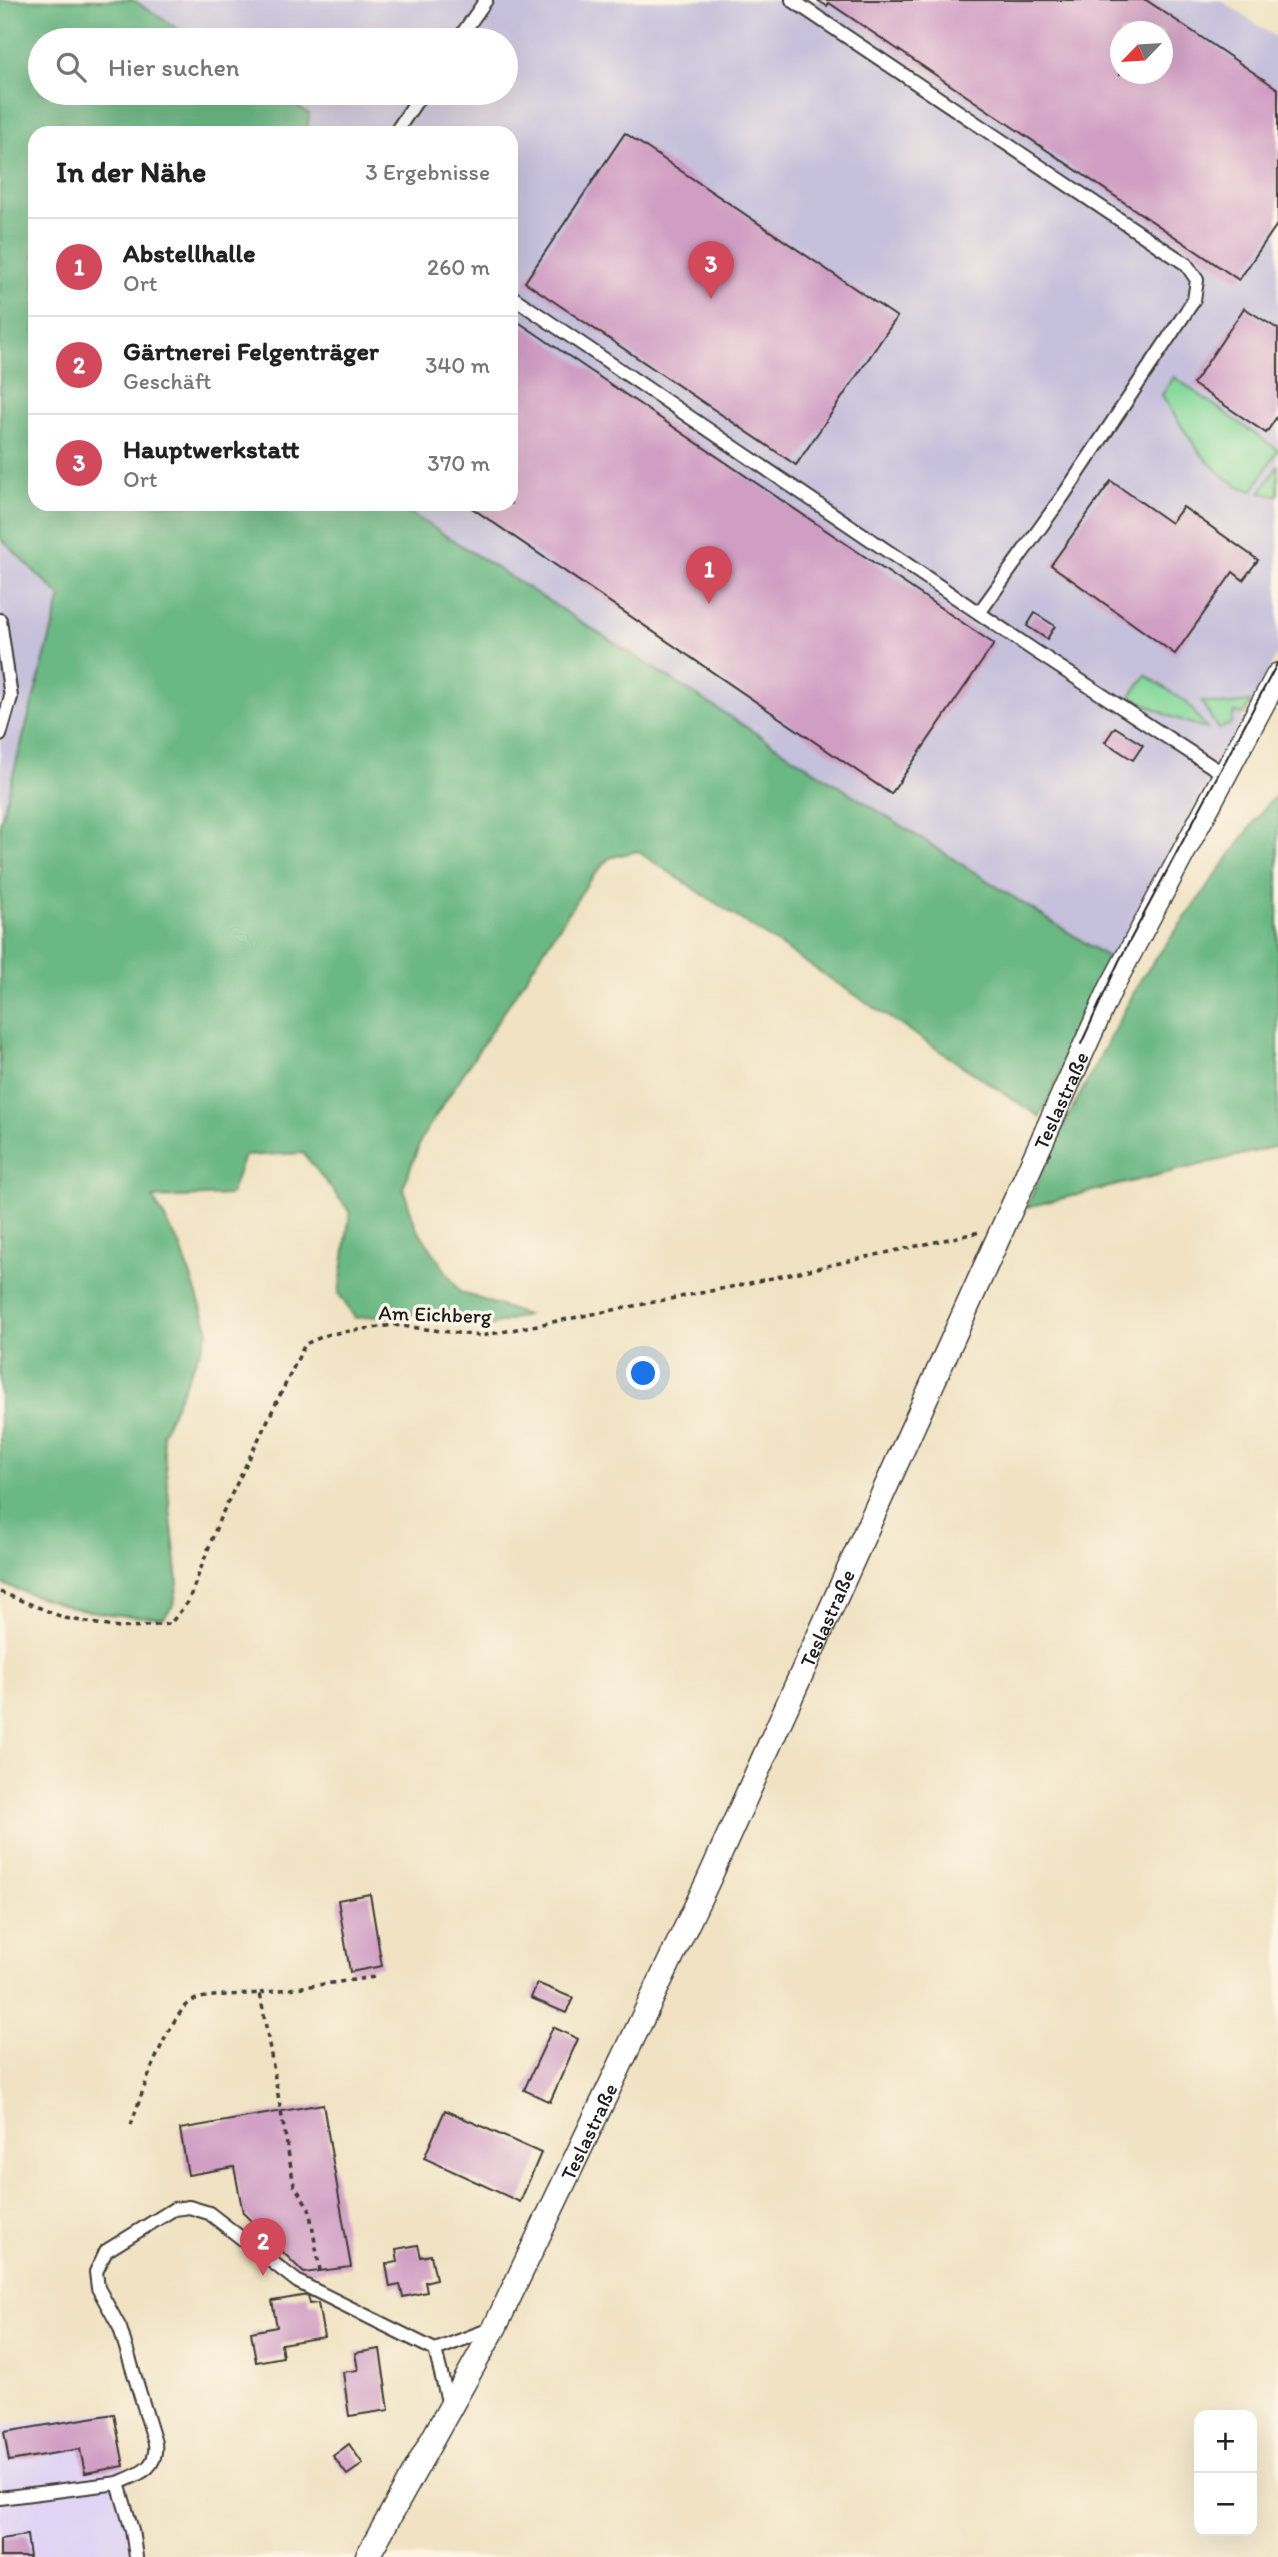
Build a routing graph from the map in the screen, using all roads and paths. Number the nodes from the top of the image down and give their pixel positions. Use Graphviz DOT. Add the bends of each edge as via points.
graph roads {
  1 [pos="485,0"];
  2 [pos="792,0"];
  3 [pos="466,28"];
  4 [pos="414,105"];
  5 [pos="400,126"];
  6 [pos="518,301"];
  7 [pos="979,613"];
  8 [pos="0,621"];
  9 [pos="1278,675"];
  10 [pos="0,735"];
  11 [pos="1225,775"];
  12 [pos="1002,1228"];
  13 [pos="0,1592"];
  14 [pos="375,1977"];
  15 [pos="260,1993"];
  16 [pos="131,2125"];
  17 [pos="325,2295"];
  18 [pos="495,2327"];
  19 [pos="435,2350"];
  20 [pos="450,2411"];
  21 [pos="118,2483"];
  22 [pos="0,2498"];
  23 [pos="135,2557"];
  24 [pos="368,2557"];
  1 -- 3 [label="lane"];
  2 -- 7 [label="lane" via="1186,264 1197,280 1194,300"];
  4 -- 5 [label="lane"];
  6 -- 7 [label="lane"];
  7 -- 11 [label="lane"];
  8 -- 10 [label="lane" via="10,697"];
  9 -- 11 [label="street, Teslastraße"];
  11 -- 12 [label="street, Teslastraße" via="1111,988"];
  12 -- 13 [label="path, Am Eichberg" via="481,1336 394,1325 329,1334 305,1344 220,1518 188,1602 170,1625 119,1628 65,1618"];
  12 -- 18 [label="street, Teslastraße" via="708,1881"];
  14 -- 15 [label="path"];
  15 -- 16 [label="path" via="194,2001 176,2020 156,2058"];
  15 -- 17 [label="path" via="294,2185 309,2208"];
  17 -- 19 [label="lane"];
  17 -- 21 [label="lane" via="299,2282 209,2213 189,2207 174,2209 106,2251 96,2272 98,2288 120,2328 157,2457 152,2466"];
  18 -- 19 [label="lane"];
  18 -- 20 [label="street, Teslastraße"];
  19 -- 20 [label="lane"];
  20 -- 24 [label="street, Teslastraße"];
  21 -- 22 [label="lane"];
  21 -- 23 [label="lane"];
}
